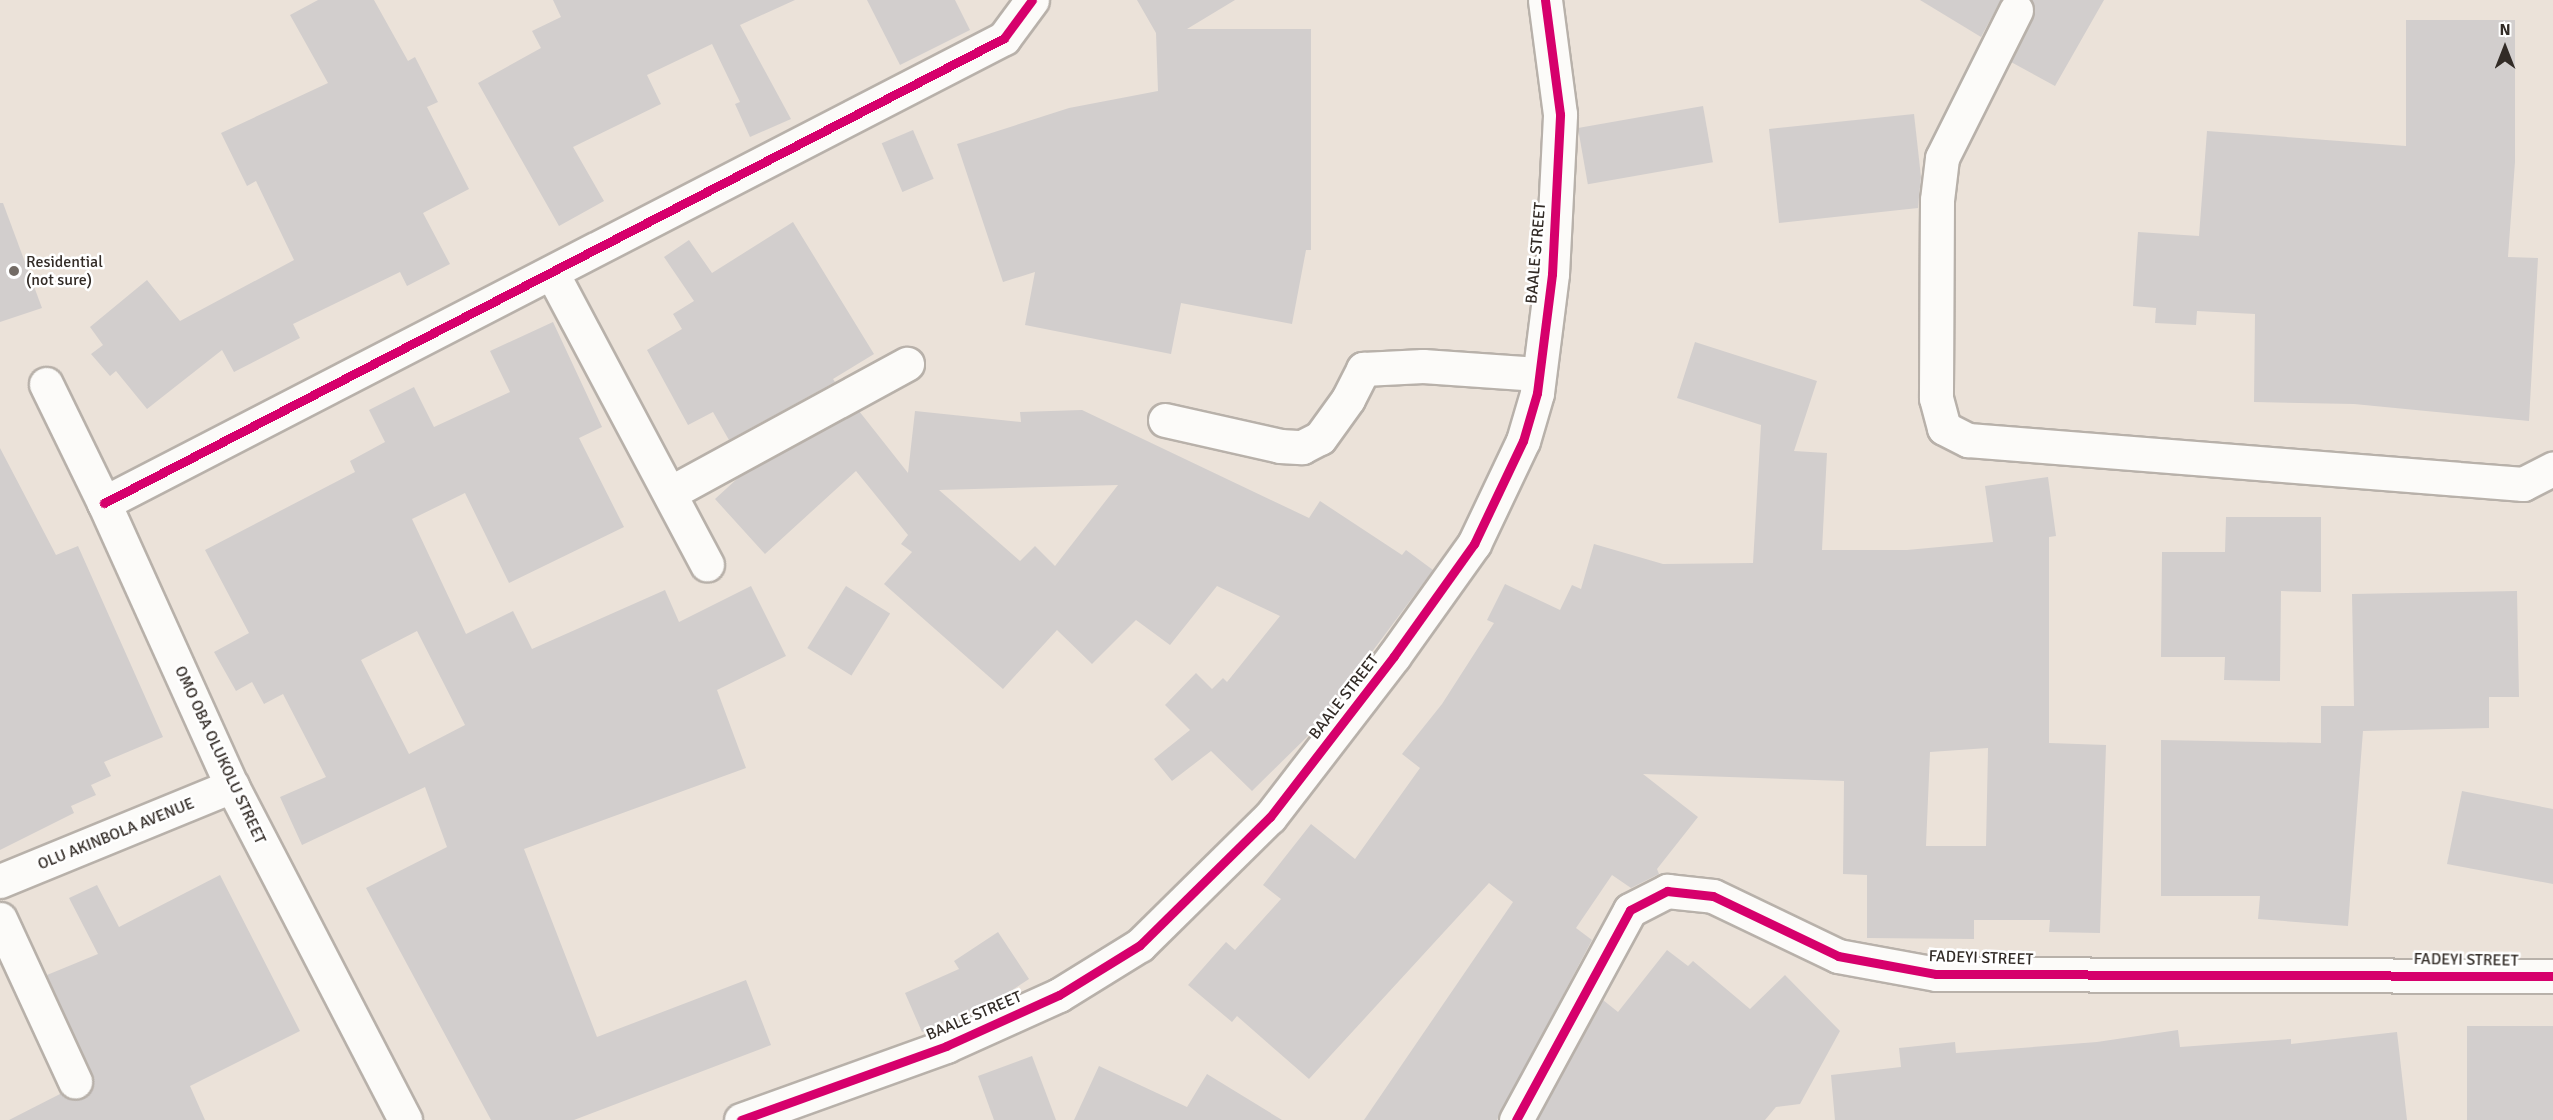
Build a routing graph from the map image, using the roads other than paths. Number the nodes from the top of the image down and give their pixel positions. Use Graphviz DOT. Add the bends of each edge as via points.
graph roads {
  1 [pos="1032,0"];
  2 [pos="1545,0"];
  3 [pos="2016,10"];
  4 [pos="552,273"];
  5 [pos="906,364"];
  6 [pos="1538,374"];
  7 [pos="45,384"];
  8 [pos="1165,420"];
  9 [pos="2553,469"];
  10 [pos="670,493"];
  11 [pos="104,503"];
  12 [pos="707,564"];
  13 [pos="232,786"];
  14 [pos="0,881"];
  15 [pos="0,919"];
  16 [pos="2553,976"];
  17 [pos="75,1081"];
  18 [pos="778,1113"];
  19 [pos="405,1120"];
  20 [pos="741,1120"];
  21 [pos="1515,1120"];
  1 -- 4 [label="street" via="1004,38"];
  2 -- 6 [label="street, BAALE STREET" via="1560,114 1552,274"];
  3 -- 9 [label="street" via="1942,158 1937,200 1936,398 1944,428 1968,440 2523,484"];
  4 -- 10 [label="street"];
  4 -- 11 [label="street"];
  5 -- 10 [label="street"];
  6 -- 8 [label="street" via="1423,366 1363,369 1348,399 1320,438 1302,447 1280,446"];
  6 -- 18 [label="street, BAALE STREET" via="1523,441 1474,543 1394,656 1270,817 1140,945 1049,1000"];
  7 -- 11 [label="street, OMO OBA OLUKOLU STREET"];
  10 -- 12 [label="street"];
  11 -- 13 [label="street, OMO OBA OLUKOLU STREET"];
  13 -- 14 [label="street, OLU AKINBOLA AVENUE"];
  13 -- 19 [label="street, OMO OBA OLUKOLU STREET"];
  15 -- 17 [label="street"];
  16 -- 21 [label="street, FADEYI STREET" via="1936,974 1838,956 1713,896 1667,891 1630,910"];
  18 -- 20 [label="street, BAALE STREET"];
}
